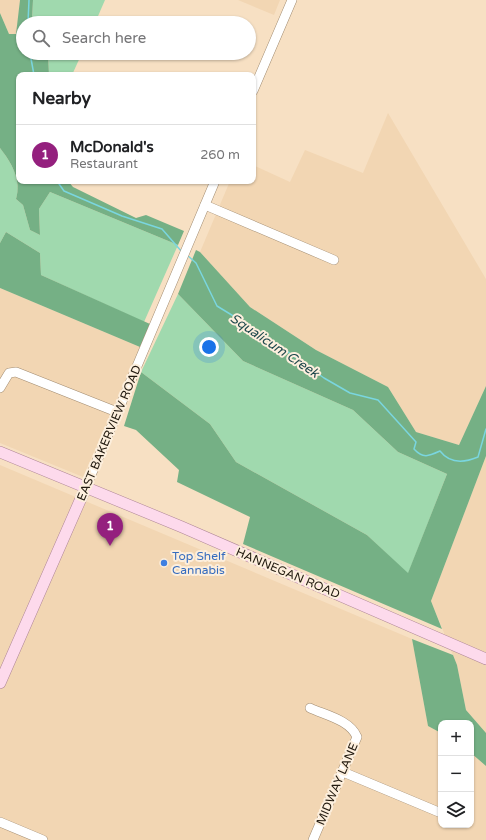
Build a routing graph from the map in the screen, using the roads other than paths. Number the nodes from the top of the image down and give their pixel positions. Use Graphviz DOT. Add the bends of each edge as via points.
graph roads {
  1 [pos="292,0"];
  2 [pos="256,84"];
  3 [pos="214,184"];
  4 [pos="205,205"];
  5 [pos="334,260"];
  6 [pos="0,388"];
  7 [pos="117,412"];
  8 [pos="0,452"];
  9 [pos="86,487"];
  10 [pos="486,658"];
  11 [pos="1,678"];
  12 [pos="310,708"];
  13 [pos="343,772"];
  14 [pos="438,811"];
  15 [pos="0,822"];
  16 [pos="43,840"];
  17 [pos="313,840"];
  1 -- 2 [label="street"];
  3 -- 4 [label="street, EAST BAKERVIEW ROAD"];
  4 -- 5 [label="street"];
  4 -- 7 [label="street, EAST BAKERVIEW ROAD"];
  6 -- 7 [label="street" via="8,373 16,372"];
  7 -- 9 [label="street, EAST BAKERVIEW ROAD"];
  8 -- 9 [label="main road, HANNEGAN ROAD"];
  9 -- 10 [label="main road, HANNEGAN ROAD"];
  9 -- 11 [label="main road, EAST BAKERVIEW ROAD"];
  12 -- 13 [label="street, MIDWAY LANE" via="347,724 354,730 357,737"];
  13 -- 14 [label="street"];
  13 -- 17 [label="street, MIDWAY LANE"];
  15 -- 16 [label="street"];
}
